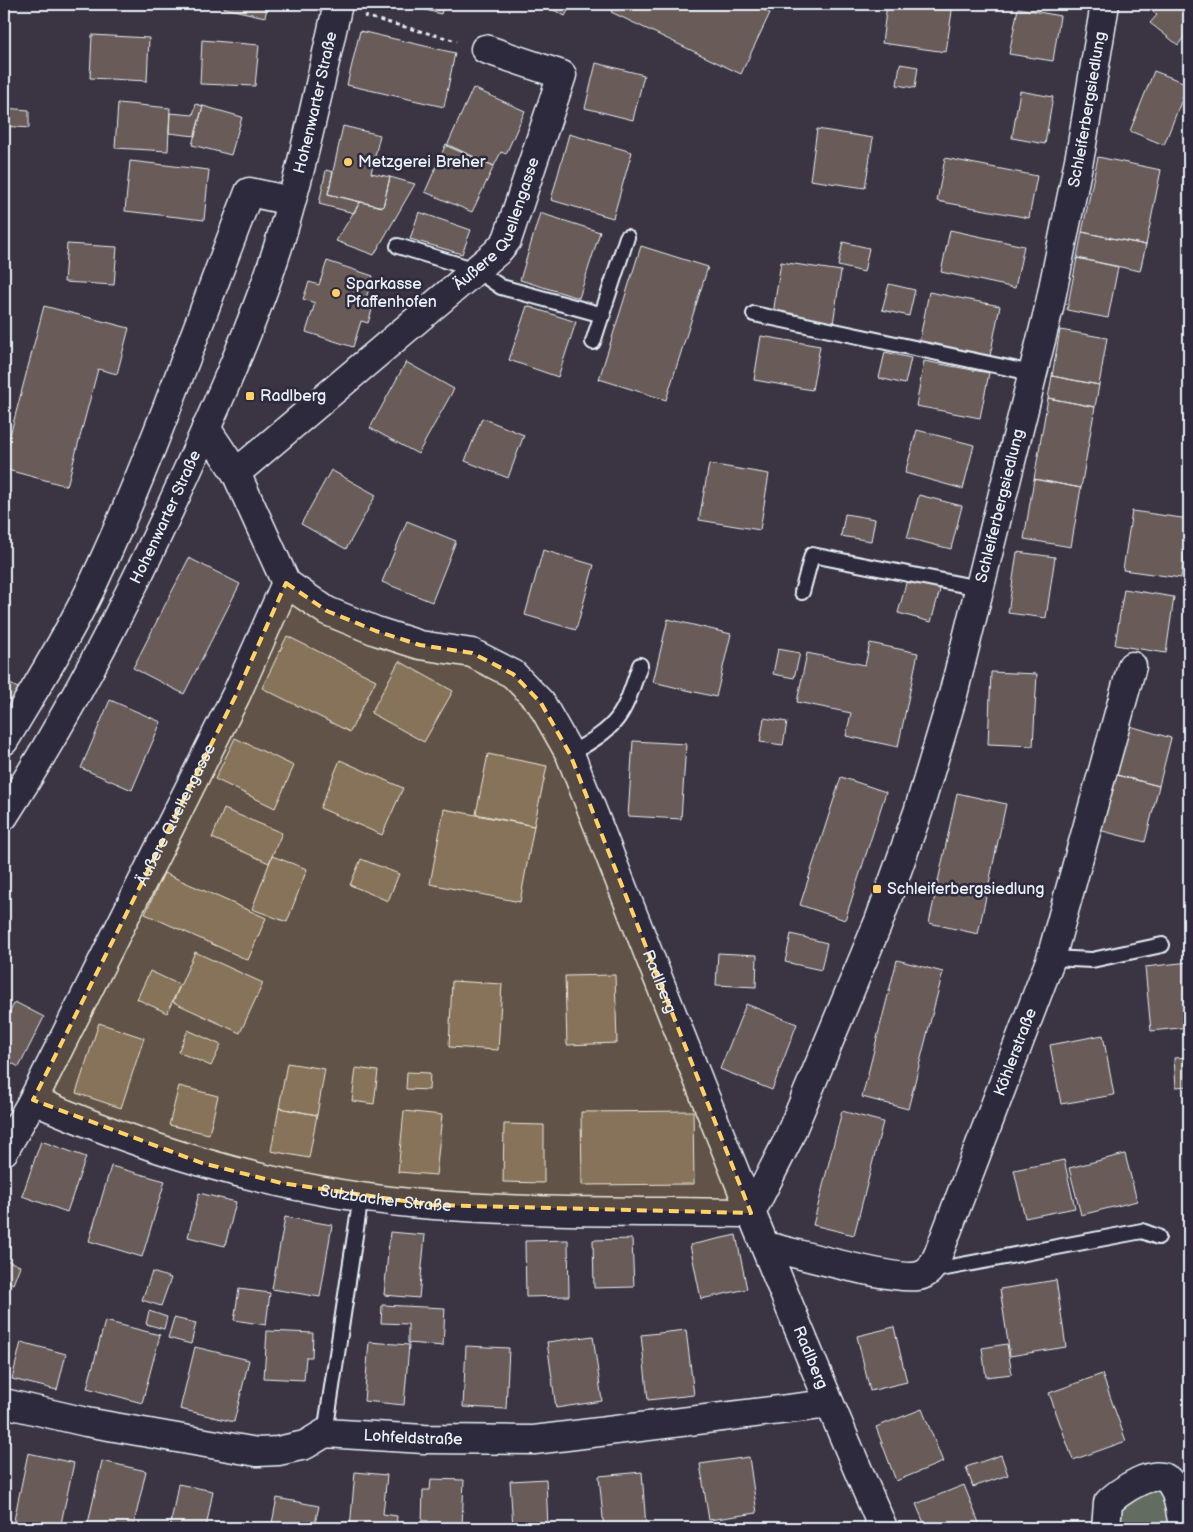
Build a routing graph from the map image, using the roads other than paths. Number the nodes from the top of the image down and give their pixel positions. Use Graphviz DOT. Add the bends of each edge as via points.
graph roads {
  1 [pos="1105,4"];
  2 [pos="338,6"];
  3 [pos="485,49"];
  4 [pos="291,201"];
  5 [pos="627,237"];
  6 [pos="398,246"];
  7 [pos="476,270"];
  8 [pos="754,314"];
  9 [pos="602,316"];
  10 [pos="593,342"];
  11 [pos="1032,373"];
  12 [pos="206,428"];
  13 [pos="236,473"];
  14 [pos="286,583"];
  15 [pos="979,588"];
  16 [pos="802,592"];
  17 [pos="640,665"];
  18 [pos="1132,666"];
  19 [pos="4,741"];
  20 [pos="570,754"];
  21 [pos="4,816"];
  22 [pos="1162,945"];
  23 [pos="1051,958"];
  24 [pos="33,1100"];
  25 [pos="4,1151"];
  26 [pos="361,1196"];
  27 [pos="751,1213"];
  28 [pos="1158,1237"];
  29 [pos="765,1246"];
  30 [pos="929,1272"];
  31 [pos="4,1403"];
  32 [pos="829,1404"];
  33 [pos="325,1433"];
  34 [pos="883,1528"];
  35 [pos="1106,1528"];
  36 [pos="1183,1528"];
  1 -- 11 [label="street, Schleiferbergsiedlung" via="1081,150 1049,308"];
  2 -- 4 [label="street, Hohenwarter Straße"];
  3 -- 7 [label="street, Äußere Quellengasse" via="562,75 507,240"];
  4 -- 12 [label="street, Hohenwarter Straße" via="264,290"];
  4 -- 19 [label="street" via="249,192 136,486 95,578 66,636"];
  5 -- 9 [label="lane"];
  6 -- 7 [label="lane"];
  7 -- 9 [label="lane" via="501,286"];
  7 -- 13 [label="street, Äußere Quellengasse"];
  8 -- 11 [label="lane"];
  9 -- 10 [label="lane"];
  11 -- 15 [label="street, Schleiferbergsiedlung"];
  12 -- 13 [label="street"];
  12 -- 21 [label="street, Hohenwarter Straße" via="162,527 114,622 64,716"];
  13 -- 14 [label="street"];
  14 -- 20 [label="street, Radlberg" via="327,611 376,632 420,645 472,653 513,674 541,703"];
  14 -- 24 [label="street, Äußere Quellengasse" via="236,695"];
  15 -- 16 [label="lane" via="812,555"];
  15 -- 27 [label="street, Schleiferbergsiedlung" via="948,713 918,812 879,921 787,1142"];
  17 -- 20 [label="lane" via="627,704 617,721 606,732"];
  18 -- 23 [label="street, Köhlerstraße"];
  20 -- 27 [label="street, Radlberg"];
  22 -- 23 [label="lane" via="1092,960"];
  23 -- 30 [label="street, Köhlerstraße"];
  24 -- 25 [label="street, Äußere Quellengasse"];
  24 -- 26 [label="street, Sulzbacher Straße" via="202,1164 281,1183"];
  26 -- 27 [label="street, Sulzbacher Straße" via="432,1205 498,1208"];
  26 -- 33 [label="lane"];
  27 -- 29 [label="street, Radlberg"];
  28 -- 30 [label="lane" via="1142,1231"];
  29 -- 30 [label="street" via="898,1277 911,1278"];
  29 -- 32 [label="street, Radlberg"];
  31 -- 33 [label="street" via="86,1422 257,1452 278,1452 305,1445"];
  32 -- 33 [label="street, Lohfeldstraße" via="534,1440 424,1439"];
  32 -- 34 [label="street, Radlberg"];
  35 -- 36 [label="street" via="1108,1503 1119,1491 1149,1478 1162,1477 1170,1481 1174,1490"];
}
